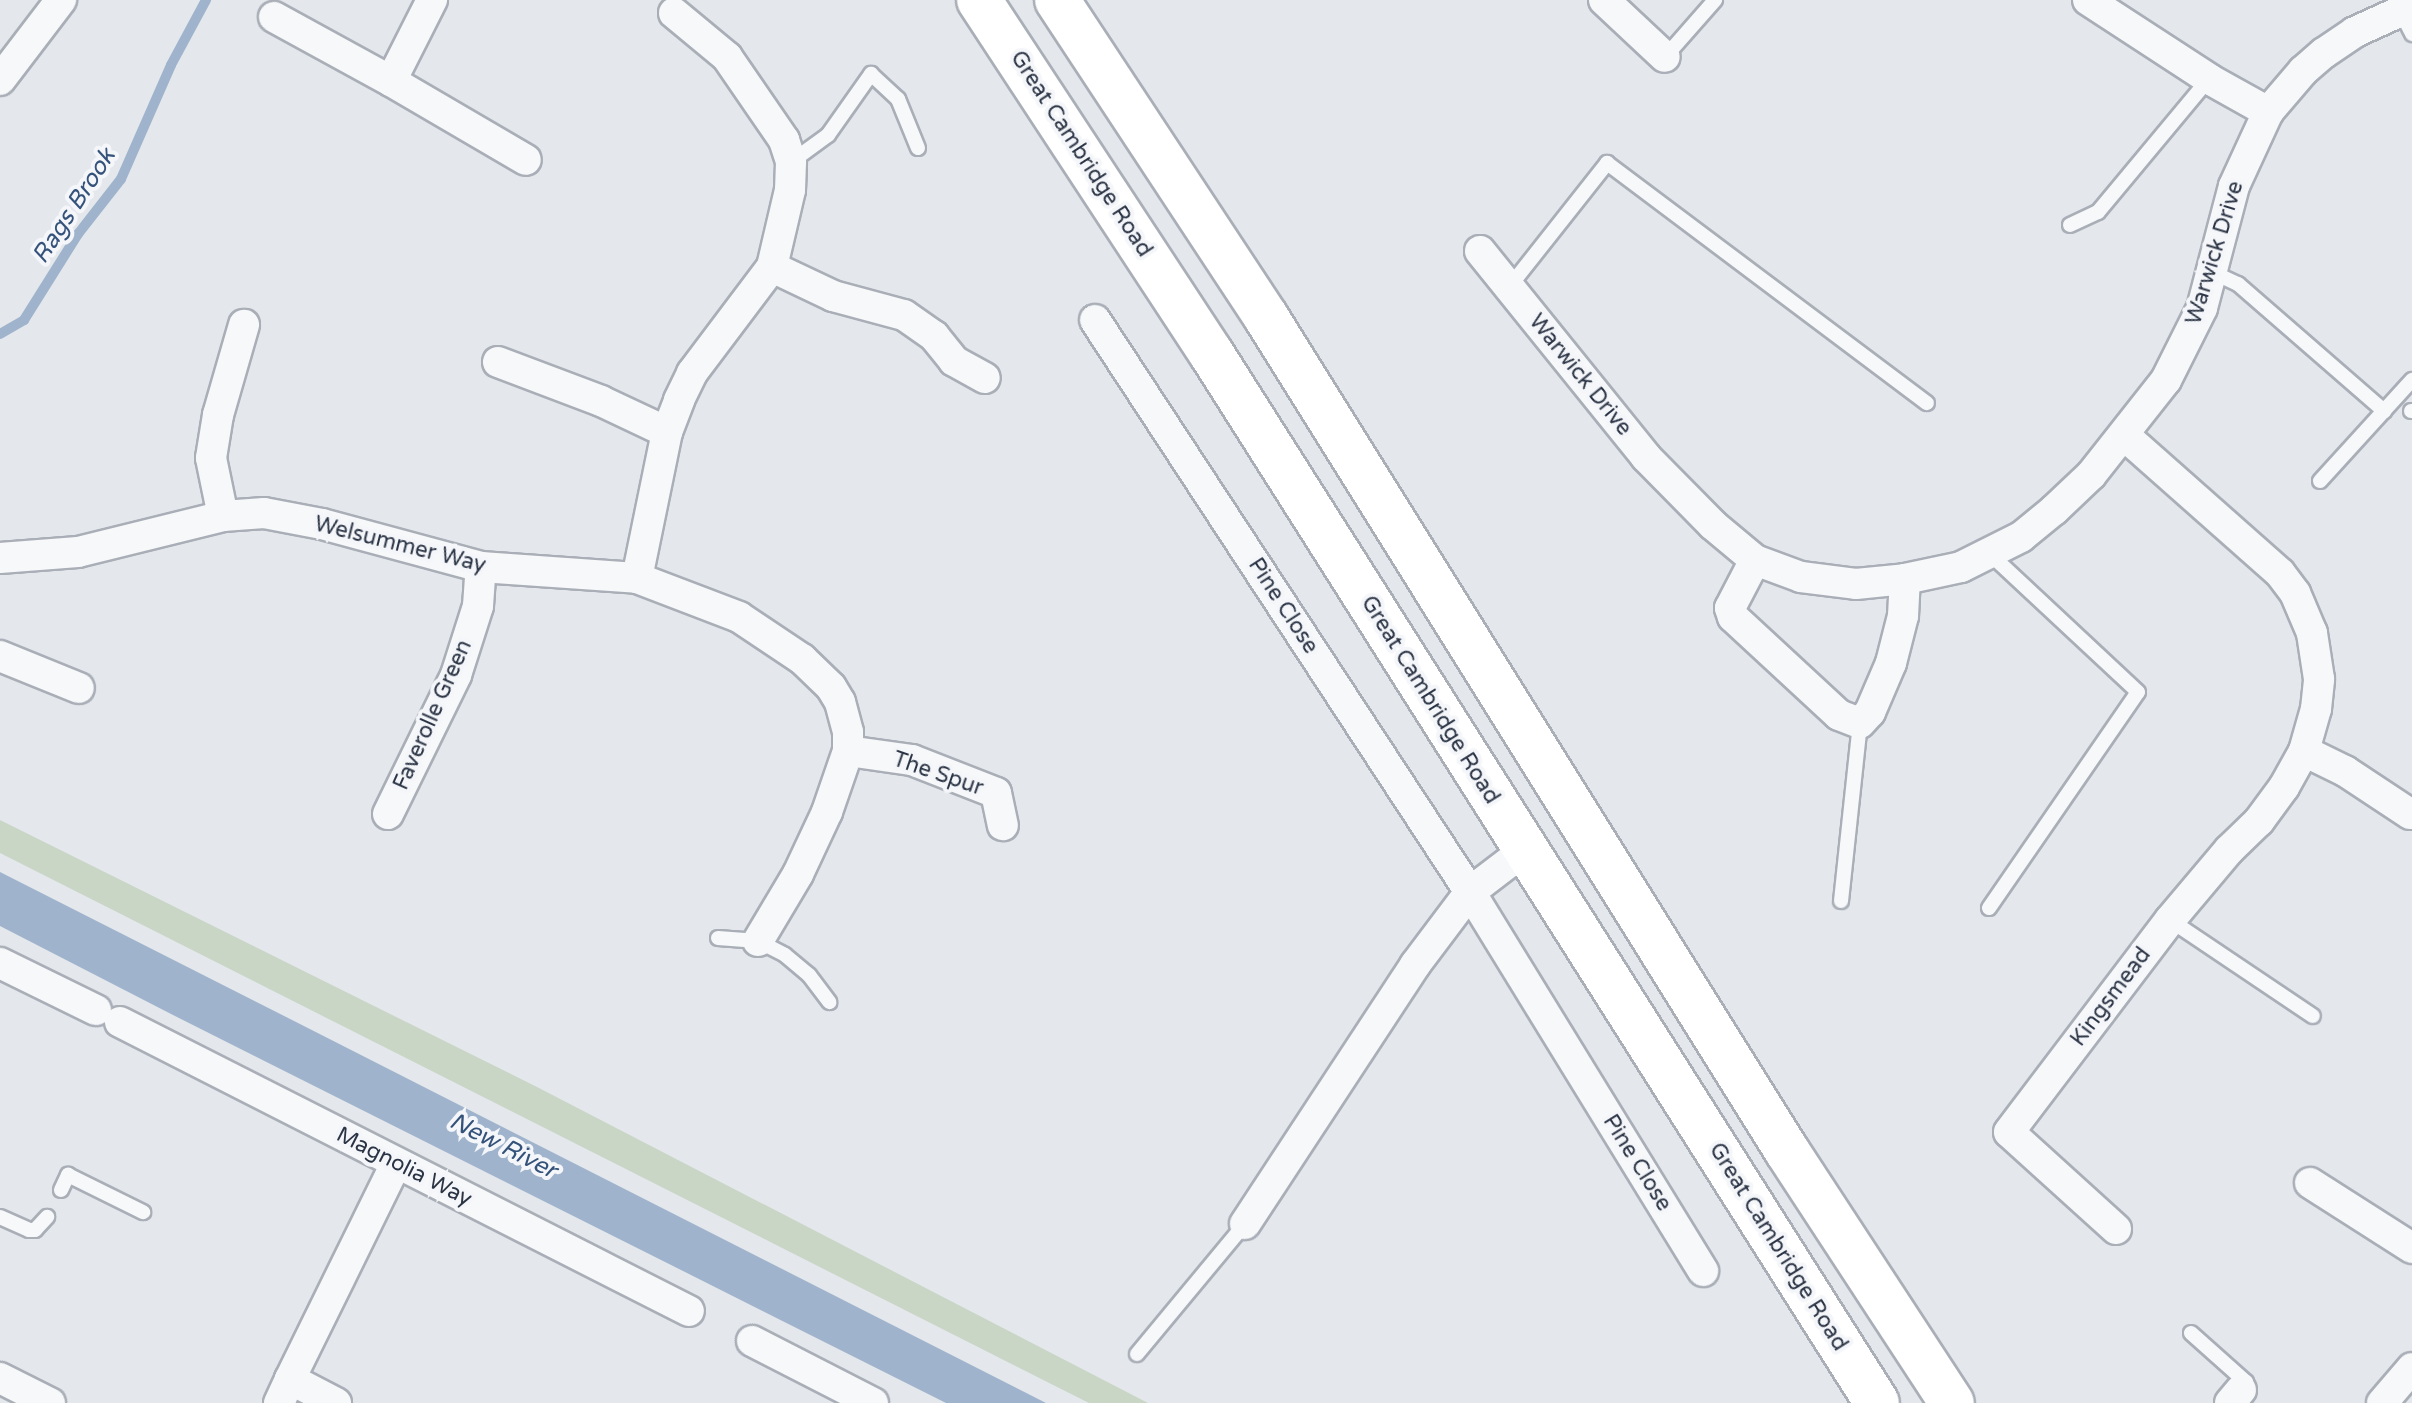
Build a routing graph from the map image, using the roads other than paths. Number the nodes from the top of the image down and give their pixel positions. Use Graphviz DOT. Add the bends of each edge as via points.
graph roads {
  1 [pos="61,0"];
  2 [pos="432,0"];
  3 [pos="979,0"];
  4 [pos="1057,0"];
  5 [pos="1604,0"];
  6 [pos="1715,0"];
  7 [pos="2088,0"];
  8 [pos="674,13"];
  9 [pos="274,17"];
  10 [pos="2408,17"];
  11 [pos="1665,57"];
  12 [pos="2209,79"];
  13 [pos="0,80"];
  14 [pos="391,81"];
  15 [pos="2268,112"];
  16 [pos="918,148"];
  17 [pos="526,160"];
  18 [pos="791,162"];
  19 [pos="2070,225"];
  20 [pos="1480,251"];
  21 [pos="772,267"];
  22 [pos="2212,272"];
  23 [pos="1510,286"];
  24 [pos="1095,320"];
  25 [pos="244,325"];
  26 [pos="498,362"];
  27 [pos="985,378"];
  28 [pos="2412,380"];
  29 [pos="1927,403"];
  30 [pos="2384,411"];
  31 [pos="667,432"];
  32 [pos="2124,435"];
  33 [pos="2320,481"];
  34 [pos="223,516"];
  35 [pos="1991,555"];
  36 [pos="0,558"];
  37 [pos="1755,560"];
  38 [pos="481,567"];
  39 [pos="637,578"];
  40 [pos="1905,579"];
  41 [pos="0,656"];
  42 [pos="79,688"];
  43 [pos="1860,723"];
  44 [pos="848,751"];
  45 [pos="2304,751"];
  46 [pos="388,814"];
  47 [pos="2410,814"];
  48 [pos="1003,825"];
  49 [pos="1525,850"];
  50 [pos="1470,892"];
  51 [pos="1841,901"];
  52 [pos="1989,908"];
  53 [pos="2170,920"];
  54 [pos="718,938"];
  55 [pos="758,941"];
  56 [pos="0,963"];
  57 [pos="829,1002"];
  58 [pos="2313,1016"];
  59 [pos="396,1164"];
  60 [pos="2310,1183"];
  61 [pos="61,1190"];
  62 [pos="143,1212"];
  63 [pos="0,1217"];
  64 [pos="47,1217"];
  65 [pos="1245,1224"];
  66 [pos="2116,1229"];
  67 [pos="2412,1248"];
  68 [pos="1703,1271"];
  69 [pos="689,1311"];
  70 [pos="2191,1333"];
  71 [pos="752,1341"];
  72 [pos="1137,1354"];
  73 [pos="2412,1368"];
  74 [pos="0,1378"];
  75 [pos="284,1391"];
  76 [pos="2235,1397"];
  77 [pos="50,1403"];
  78 [pos="336,1403"];
  79 [pos="873,1403"];
  80 [pos="1877,1403"];
  81 [pos="1952,1403"];
  82 [pos="2382,1403"];
  1 -- 13 [label="street"];
  2 -- 14 [label="street"];
  3 -- 49 [label="highway, Great Cambridge Road" via="1211,353"];
  4 -- 81 [label="highway" via="1266,317 1787,1151"];
  5 -- 11 [label="street"];
  6 -- 11 [label="lane"];
  7 -- 12 [label="street"];
  8 -- 18 [label="street" via="746,80 784,140"];
  9 -- 14 [label="street"];
  10 -- 15 [label="street, Warwick Drive" via="2355,32 2324,53"];
  12 -- 15 [label="street"];
  12 -- 19 [label="lane" via="2098,212"];
  14 -- 17 [label="street"];
  15 -- 22 [label="street, Warwick Drive" via="2234,186"];
  16 -- 18 [label="lane" via="898,99 871,74 828,135"];
  18 -- 21 [label="street" via="786,215"];
  20 -- 23 [label="street, Warwick Drive"];
  21 -- 27 [label="street" via="833,296 904,315 934,336 954,361"];
  21 -- 31 [label="street" via="692,373"];
  22 -- 30 [label="lane" via="2238,284"];
  22 -- 32 [label="street, Warwick Drive" via="2202,308 2166,380"];
  23 -- 29 [label="lane" via="1607,163"];
  23 -- 37 [label="street, Warwick Drive" via="1646,457"];
  24 -- 50 [label="street, Pine Close"];
  25 -- 34 [label="street" via="211,458"];
  26 -- 31 [label="street"];
  28 -- 30 [label="lane"];
  30 -- 33 [label="lane"];
  31 -- 39 [label="street"];
  32 -- 35 [label="street, Warwick Drive" via="2054,510"];
  32 -- 45 [label="street, Kingsmead" via="2256,549 2295,593 2312,633 2319,679"];
  34 -- 36 [label="street, Welsummer Way" via="78,552"];
  34 -- 38 [label="street, Welsummer Way" via="264,513 322,524"];
  35 -- 40 [label="street, Warwick Drive"];
  35 -- 52 [label="lane" via="2138,692"];
  37 -- 40 [label="street, Warwick Drive" via="1827,581"];
  37 -- 43 [label="street" via="1730,608 1733,617 1839,715"];
  38 -- 39 [label="street, Welsummer Way"];
  38 -- 46 [label="street, Faverolle Green" via="478,606 456,675"];
  39 -- 44 [label="street, Welsummer Way" via="739,617 802,659 840,702"];
  40 -- 43 [label="street" via="1903,616 1891,663"];
  41 -- 42 [label="street"];
  43 -- 51 [label="lane"];
  44 -- 48 [label="street, The Spur" via="912,760 996,793"];
  44 -- 55 [label="street, Welsummer Way" via="815,837"];
  45 -- 47 [label="street"];
  45 -- 53 [label="street, Kingsmead" via="2259,821"];
  49 -- 50 [label="street"];
  49 -- 80 [label="highway, Great Cambridge Road"];
  50 -- 65 [label="street" via="1415,965"];
  50 -- 68 [label="street, Pine Close"];
  53 -- 58 [label="lane"];
  53 -- 66 [label="street, Kingsmead" via="2009,1132"];
  54 -- 55 [label="lane"];
  55 -- 57 [label="lane" via="809,975"];
  56 -- 59 [label="street, Magnolia Way"];
  59 -- 69 [label="street, Magnolia Way"];
  59 -- 75 [label="street"];
  60 -- 67 [label="street"];
  61 -- 62 [label="lane" via="68,1175"];
  63 -- 64 [label="lane" via="29,1230"];
  65 -- 72 [label="lane"];
  70 -- 76 [label="lane" via="2246,1382"];
  71 -- 79 [label="street"];
  73 -- 82 [label="street"];
  74 -- 77 [label="street"];
  75 -- 78 [label="street"];
}
